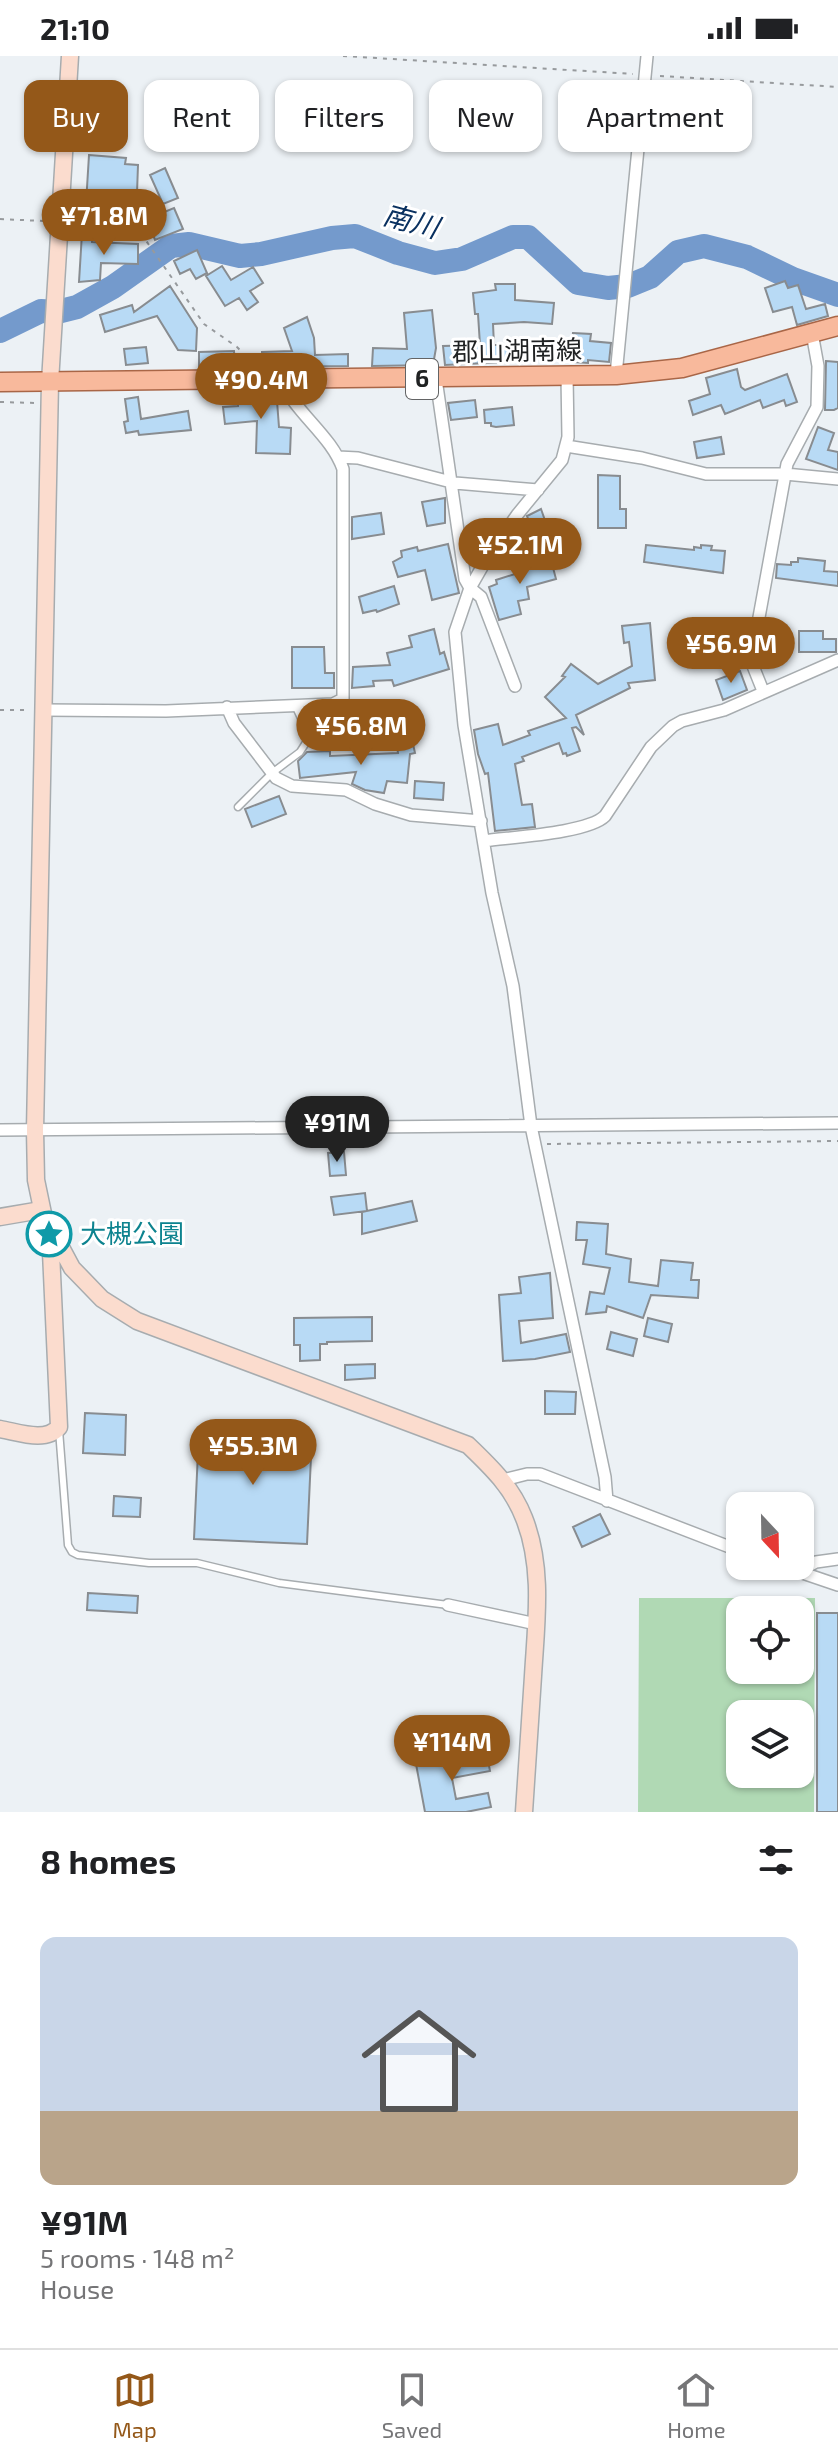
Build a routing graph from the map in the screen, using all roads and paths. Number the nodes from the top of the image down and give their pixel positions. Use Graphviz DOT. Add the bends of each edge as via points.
graph roads {
  1 [pos="70,56"];
  2 [pos="343,56"];
  3 [pos="647,56"];
  4 [pos="645,75"];
  5 [pos="838,87"];
  6 [pos="0,219"];
  7 [pos="59,222"];
  8 [pos="838,326"];
  9 [pos="812,333"];
  10 [pos="616,375"];
  11 [pos="567,376"];
  12 [pos="436,379"];
  13 [pos="273,381"];
  14 [pos="0,382"];
  15 [pos="50,382"];
  16 [pos="0,402"];
  17 [pos="49,404"];
  18 [pos="566,446"];
  19 [pos="338,457"];
  20 [pos="785,474"];
  21 [pos="838,479"];
  22 [pos="450,482"];
  23 [pos="538,490"];
  24 [pos="470,588"];
  25 [pos="838,660"];
  26 [pos="515,686"];
  27 [pos="763,691"];
  28 [pos="295,705"];
  29 [pos="227,707"];
  30 [pos="0,710"];
  31 [pos="44,710"];
  32 [pos="272,773"];
  33 [pos="238,807"];
  34 [pos="481,821"];
  35 [pos="484,841"];
  36 [pos="838,1123"];
  37 [pos="531,1126"];
  38 [pos="0,1130"];
  39 [pos="35,1130"];
  40 [pos="838,1141"];
  41 [pos="536,1144"];
  42 [pos="41,1210"];
  43 [pos="0,1217"];
  44 [pos="59,1427"];
  45 [pos="0,1429"];
  46 [pos="503,1480"];
  47 [pos="607,1501"];
  48 [pos="726,1546"];
  49 [pos="838,1559"];
  50 [pos="814,1563"];
  51 [pos="814,1577"];
  52 [pos="838,1585"];
  53 [pos="448,1605"];
  54 [pos="536,1624"];
  55 [pos="524,1812"];
  1 -- 7 [label="street"];
  2 -- 4 [label="path"];
  3 -- 4 [label="street"];
  4 -- 5 [label="path"];
  4 -- 10 [label="street"];
  6 -- 7 [label="path"];
  7 -- 13 [label="path" via="140,232 204,324"];
  7 -- 15 [label="street"];
  8 -- 9 [label="main road, 郡山湖南線 / 6"];
  9 -- 10 [label="main road, 郡山湖南線 / 6" via="682,368"];
  9 -- 20 [label="street" via="817,407"];
  10 -- 11 [label="main road, 郡山湖南線 / 6"];
  11 -- 12 [label="main road, 郡山湖南線 / 6"];
  11 -- 18 [label="street"];
  12 -- 13 [label="main road, 郡山湖南線 / 6"];
  12 -- 22 [label="street"];
  13 -- 15 [label="main road, 郡山湖南線 / 6"];
  13 -- 19 [label="street"];
  14 -- 15 [label="main road, 郡山湖南線 / 6"];
  15 -- 17 [label="street"];
  16 -- 17 [label="path"];
  17 -- 31 [label="street"];
  18 -- 20 [label="street" via="706,474"];
  18 -- 23 [label="street"];
  19 -- 22 [label="street"];
  19 -- 28 [label="street" via="343,469 345,695 333,704"];
  20 -- 21 [label="street"];
  20 -- 27 [label="street" via="751,661"];
  22 -- 23 [label="street"];
  22 -- 24 [label="street"];
  23 -- 24 [label="street"];
  24 -- 26 [label="street" via="481,597"];
  24 -- 34 [label="street" via="457,621 455,645"];
  25 -- 27 [label="street"];
  27 -- 35 [label="street" via="724,710 682,721 662,734 598,823"];
  28 -- 29 [label="street"];
  28 -- 32 [label="lane" via="307,741"];
  29 -- 31 [label="street"];
  29 -- 32 [label="street"];
  30 -- 31 [label="path"];
  31 -- 39 [label="street"];
  32 -- 33 [label="lane"];
  32 -- 34 [label="street" via="292,786 346,790 411,815"];
  34 -- 35 [label="street"];
  35 -- 37 [label="street" via="513,986"];
  36 -- 37 [label="street"];
  37 -- 39 [label="street"];
  37 -- 41 [label="street"];
  38 -- 39 [label="street"];
  39 -- 42 [label="street"];
  40 -- 41 [label="path"];
  41 -- 47 [label="street"];
  42 -- 43 [label="street"];
  42 -- 44 [label="street" via="51,1252"];
  42 -- 46 [label="street" via="72,1268 102,1299 137,1321 468,1445"];
  44 -- 45 [label="street" via="42,1436"];
  44 -- 53 [label="lane" via="68,1545 78,1555 197,1563 279,1583"];
  46 -- 47 [label="street" via="540,1474"];
  46 -- 54 [label="street" via="534,1546"];
  47 -- 48 [label="street"];
  49 -- 50 [label="street"];
  51 -- 52 [label="street"];
  53 -- 54 [label="street"];
  54 -- 55 [label="street"];
}
